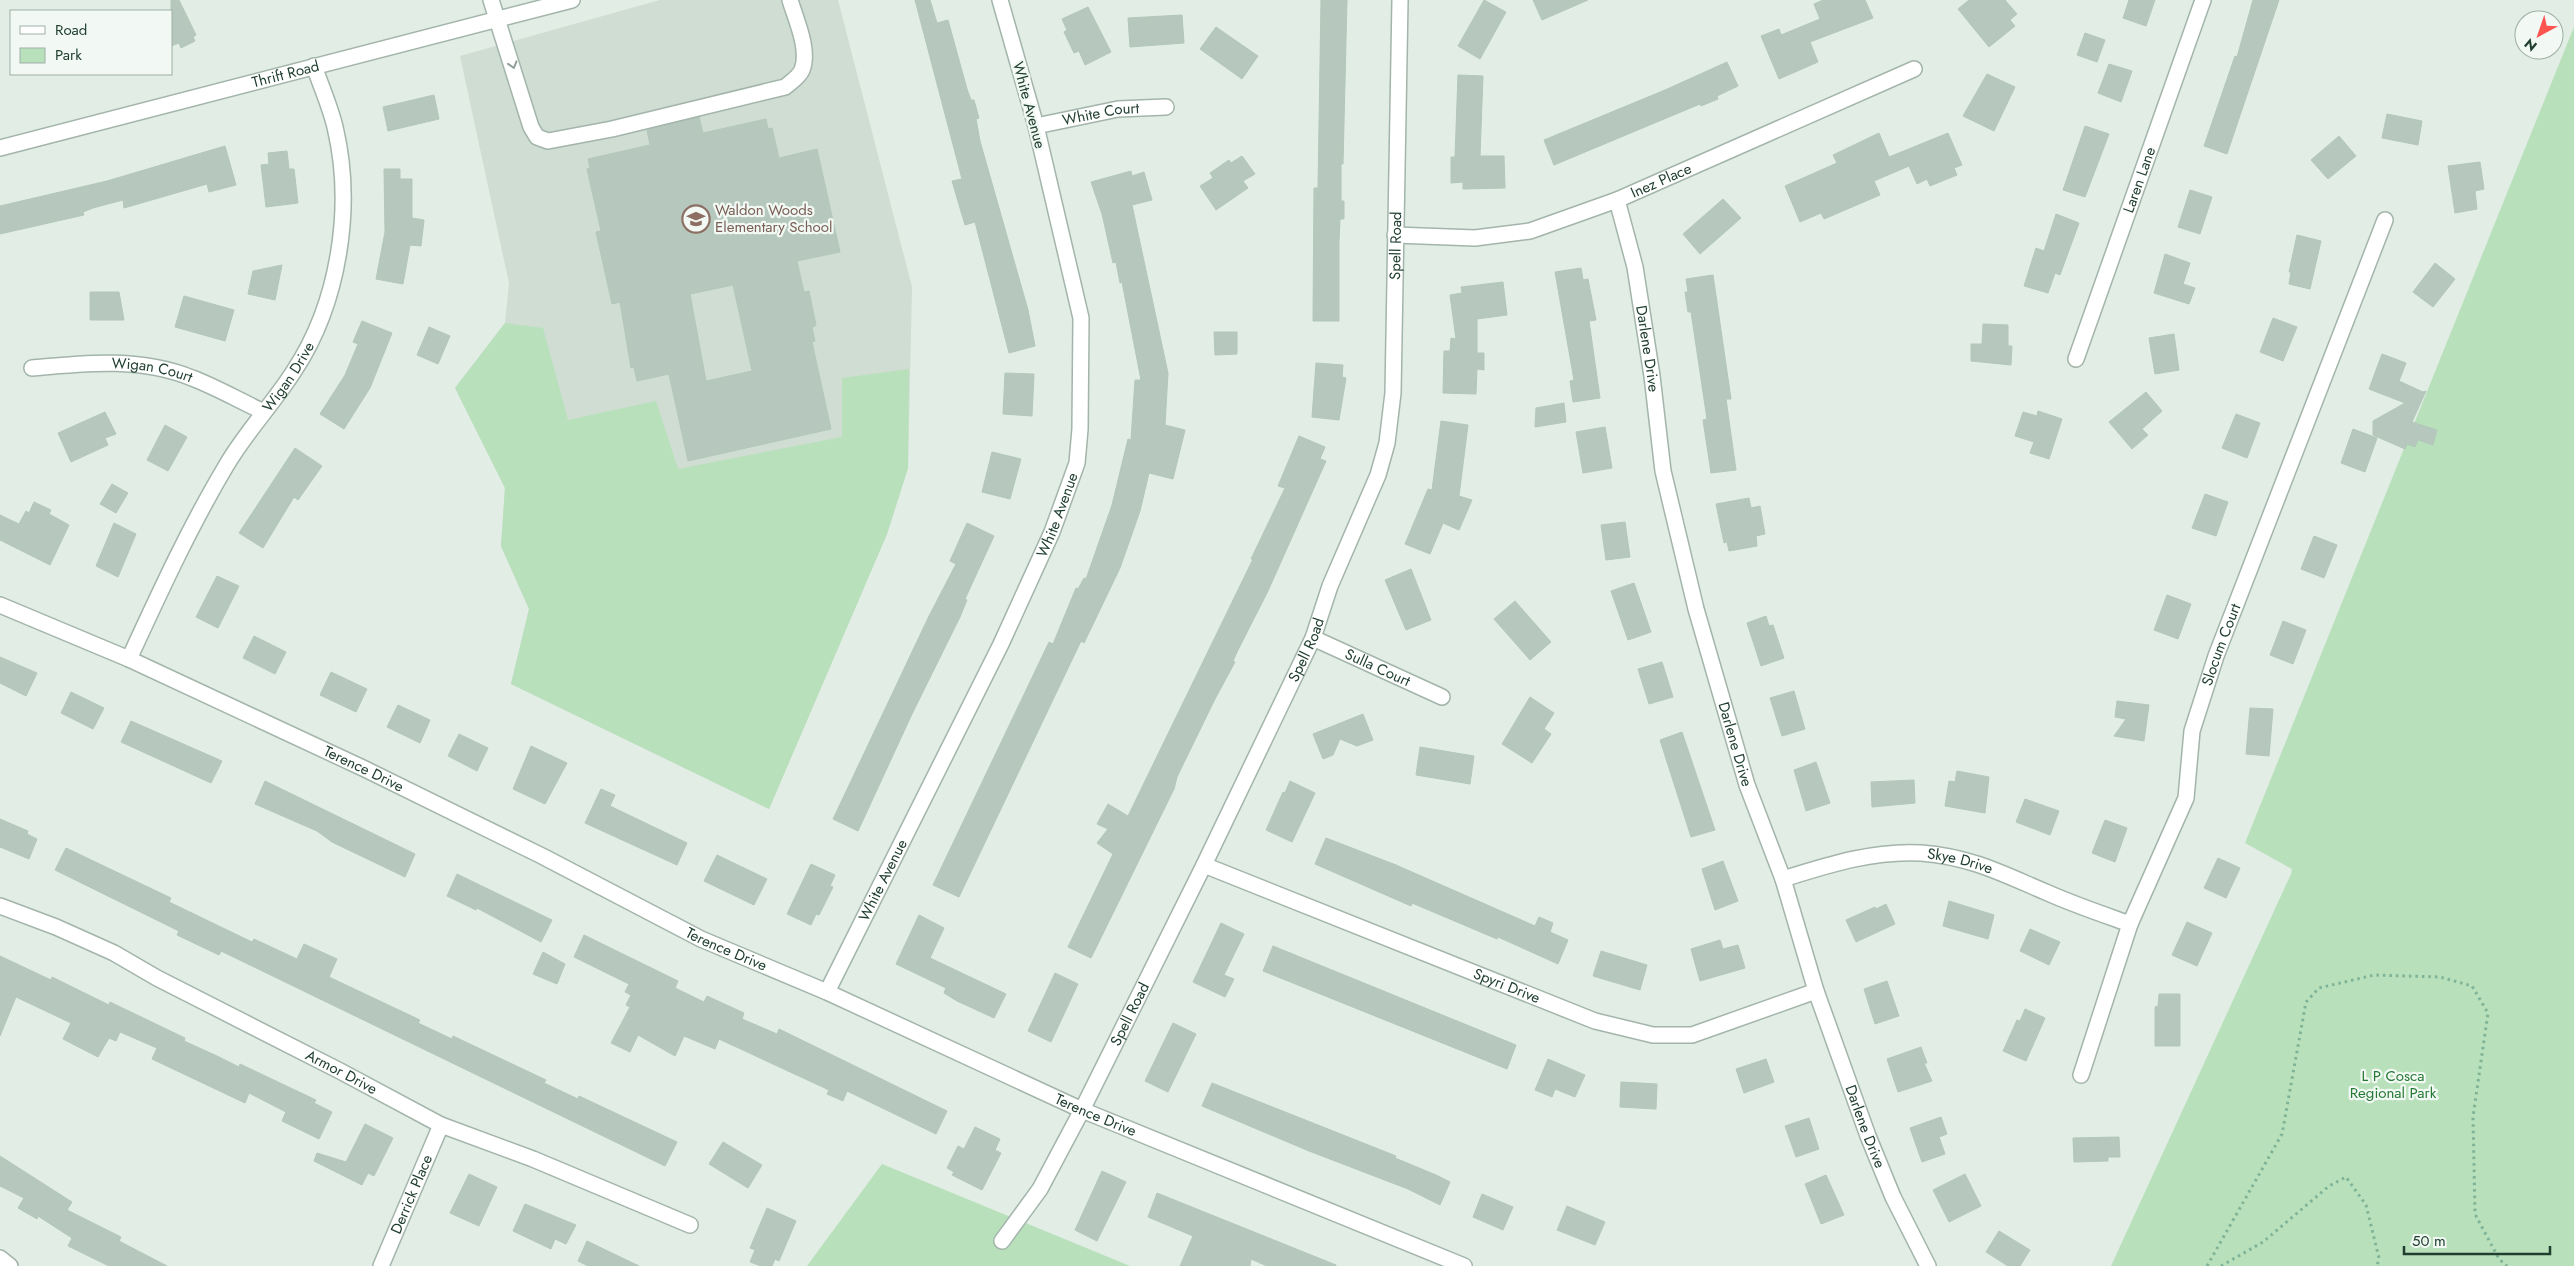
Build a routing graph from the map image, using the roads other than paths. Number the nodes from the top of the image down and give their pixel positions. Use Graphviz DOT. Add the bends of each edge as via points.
graph roads {
  1 [pos="491,0"];
  2 [pos="572,0"];
  3 [pos="790,0"];
  4 [pos="1000,0"];
  5 [pos="1400,0"];
  6 [pos="2203,0"];
  7 [pos="499,18"];
  8 [pos="314,66"];
  9 [pos="1914,68"];
  10 [pos="1166,107"];
  11 [pos="1036,126"];
  12 [pos="0,148"];
  13 [pos="1617,200"];
  14 [pos="2385,220"];
  15 [pos="1395,235"];
  16 [pos="2076,359"];
  17 [pos="32,368"];
  18 [pos="264,412"];
  19 [pos="0,604"];
  20 [pos="1314,638"];
  21 [pos="129,660"];
  22 [pos="1442,696"];
  23 [pos="1204,865"];
  24 [pos="1783,879"];
  25 [pos="0,906"];
  26 [pos="2130,924"];
  27 [pos="1816,991"];
  28 [pos="827,992"];
  29 [pos="2081,1075"];
  30 [pos="1082,1110"];
  31 [pos="441,1125"];
  32 [pos="690,1225"];
  33 [pos="1002,1241"];
  34 [pos="0,1258"];
  35 [pos="10,1266"];
  36 [pos="381,1266"];
  37 [pos="1464,1266"];
  38 [pos="1928,1266"];
  1 -- 7 [label="street"];
  2 -- 7 [label="street, Thrift Road"];
  7 -- 3 [label="street, one-way" via="531,127 537,137 548,141 612,129 785,87 802,70 804,52"];
  4 -- 11 [label="street, White Avenue"];
  5 -- 15 [label="street, Spell Road"];
  6 -- 16 [label="street, Laren Lane"];
  7 -- 8 [label="street, Thrift Road"];
  8 -- 12 [label="street, Thrift Road"];
  8 -- 18 [label="street, Wigan Drive" via="335,127 340,158 342,230 338,259 318,327 294,371"];
  9 -- 13 [label="street, Inez Place"];
  10 -- 11 [label="street, White Court" via="1118,109"];
  11 -- 28 [label="street, White Avenue" via="1081,318 1077,463 1052,532 1001,644"];
  13 -- 15 [label="street, Inez Place" via="1530,231 1508,235 1451,238"];
  13 -- 24 [label="street, Darlene Drive" via="1635,267 1663,471 1696,609 1747,785"];
  14 -- 26 [label="street, Slocum Court" via="2216,656 2192,731 2186,798"];
  15 -- 20 [label="street, Spell Road" via="1393,394 1387,444 1378,475 1330,586"];
  17 -- 18 [label="street, Wigan Court" via="82,363 150,366 190,377"];
  18 -- 21 [label="street, Wigan Drive" via="226,465 203,507"];
  19 -- 21 [label="street, Terence Drive"];
  20 -- 22 [label="street, Sulla Court"];
  20 -- 23 [label="street, Spell Road"];
  21 -- 28 [label="street, Terence Drive" via="365,769 700,938"];
  23 -- 27 [label="street, Spyri Drive" via="1594,1021 1646,1033 1692,1034"];
  23 -- 30 [label="street, Spell Road"];
  24 -- 26 [label="street, Skye Drive" via="1854,858 1892,853 1942,855 1992,867 2077,906"];
  24 -- 27 [label="street, Darlene Drive"];
  25 -- 31 [label="street, Armor Drive" via="114,953"];
  26 -- 29 [label="street, Slocum Court"];
  27 -- 38 [label="street, Darlene Drive" via="1868,1136 1893,1197"];
  28 -- 30 [label="street, Terence Drive"];
  30 -- 33 [label="street, Spell Road" via="1040,1188"];
  30 -- 37 [label="street, Terence Drive"];
  31 -- 32 [label="street, Armor Drive" via="533,1159"];
  31 -- 36 [label="street, Derrick Place"];
  34 -- 35 [label="street"];
}
